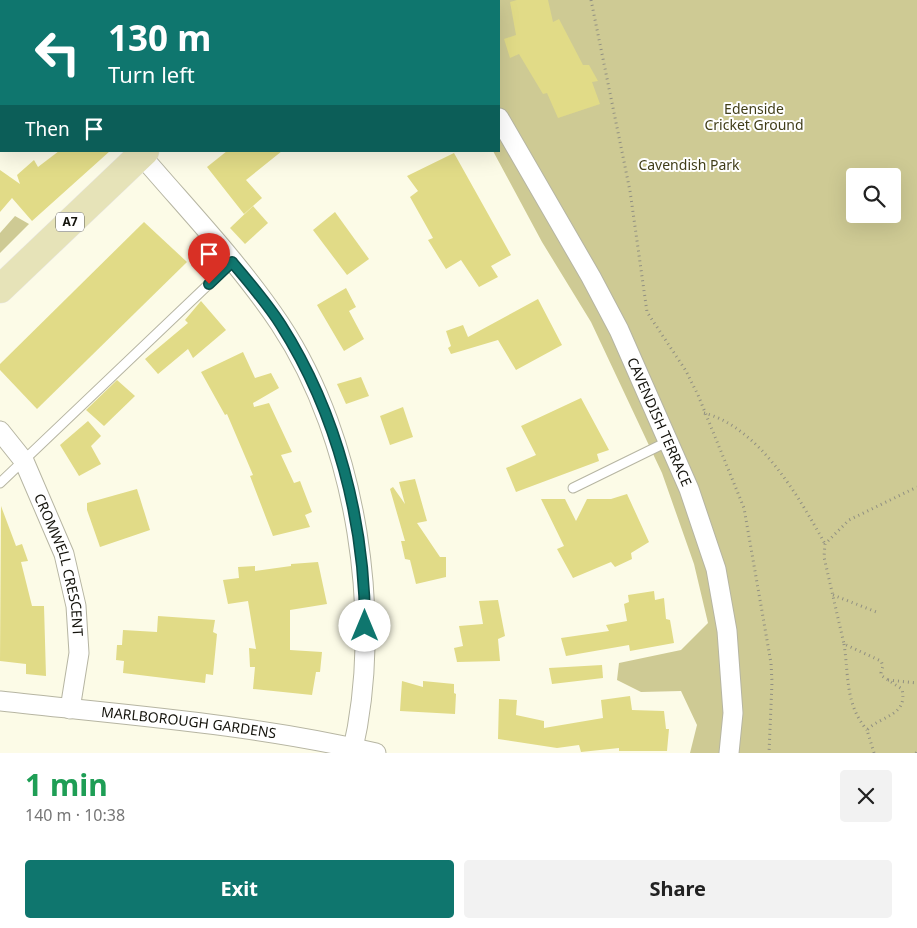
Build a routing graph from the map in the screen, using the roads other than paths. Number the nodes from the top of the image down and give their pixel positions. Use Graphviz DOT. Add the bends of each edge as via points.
graph roads {
  1 [pos="500,120"];
  2 [pos="143,153"];
  3 [pos="232,262"];
  4 [pos="0,289"];
  5 [pos="0,431"];
  6 [pos="669,441"];
  7 [pos="24,461"];
  8 [pos="0,483"];
  9 [pos="573,488"];
  10 [pos="0,701"];
  11 [pos="70,709"];
  12 [pos="352,750"];
  13 [pos="376,753"];
  14 [pos="730,753"];
  1 -- 6 [label="street, CAVENDISH TERRACE" via="591,276"];
  2 -- 3 [label="street"];
  2 -- 4 [label="main road, A7"];
  3 -- 7 [label="lane"];
  3 -- 12 [label="street" via="280,324 297,352 324,409 345,475 365,590 366,661"];
  5 -- 7 [label="street, CROMWELL CRESCENT"];
  6 -- 9 [label="lane"];
  6 -- 14 [label="street, CAVENDISH TERRACE" via="716,569 727,631 733,713"];
  7 -- 8 [label="lane"];
  7 -- 11 [label="street, CROMWELL CRESCENT" via="64,554 76,606 79,653"];
  10 -- 11 [label="street, MARLBOROUGH GARDENS"];
  11 -- 12 [label="street, MARLBOROUGH GARDENS" via="283,735"];
  12 -- 13 [label="street, MARLBOROUGH GARDENS"];
}
